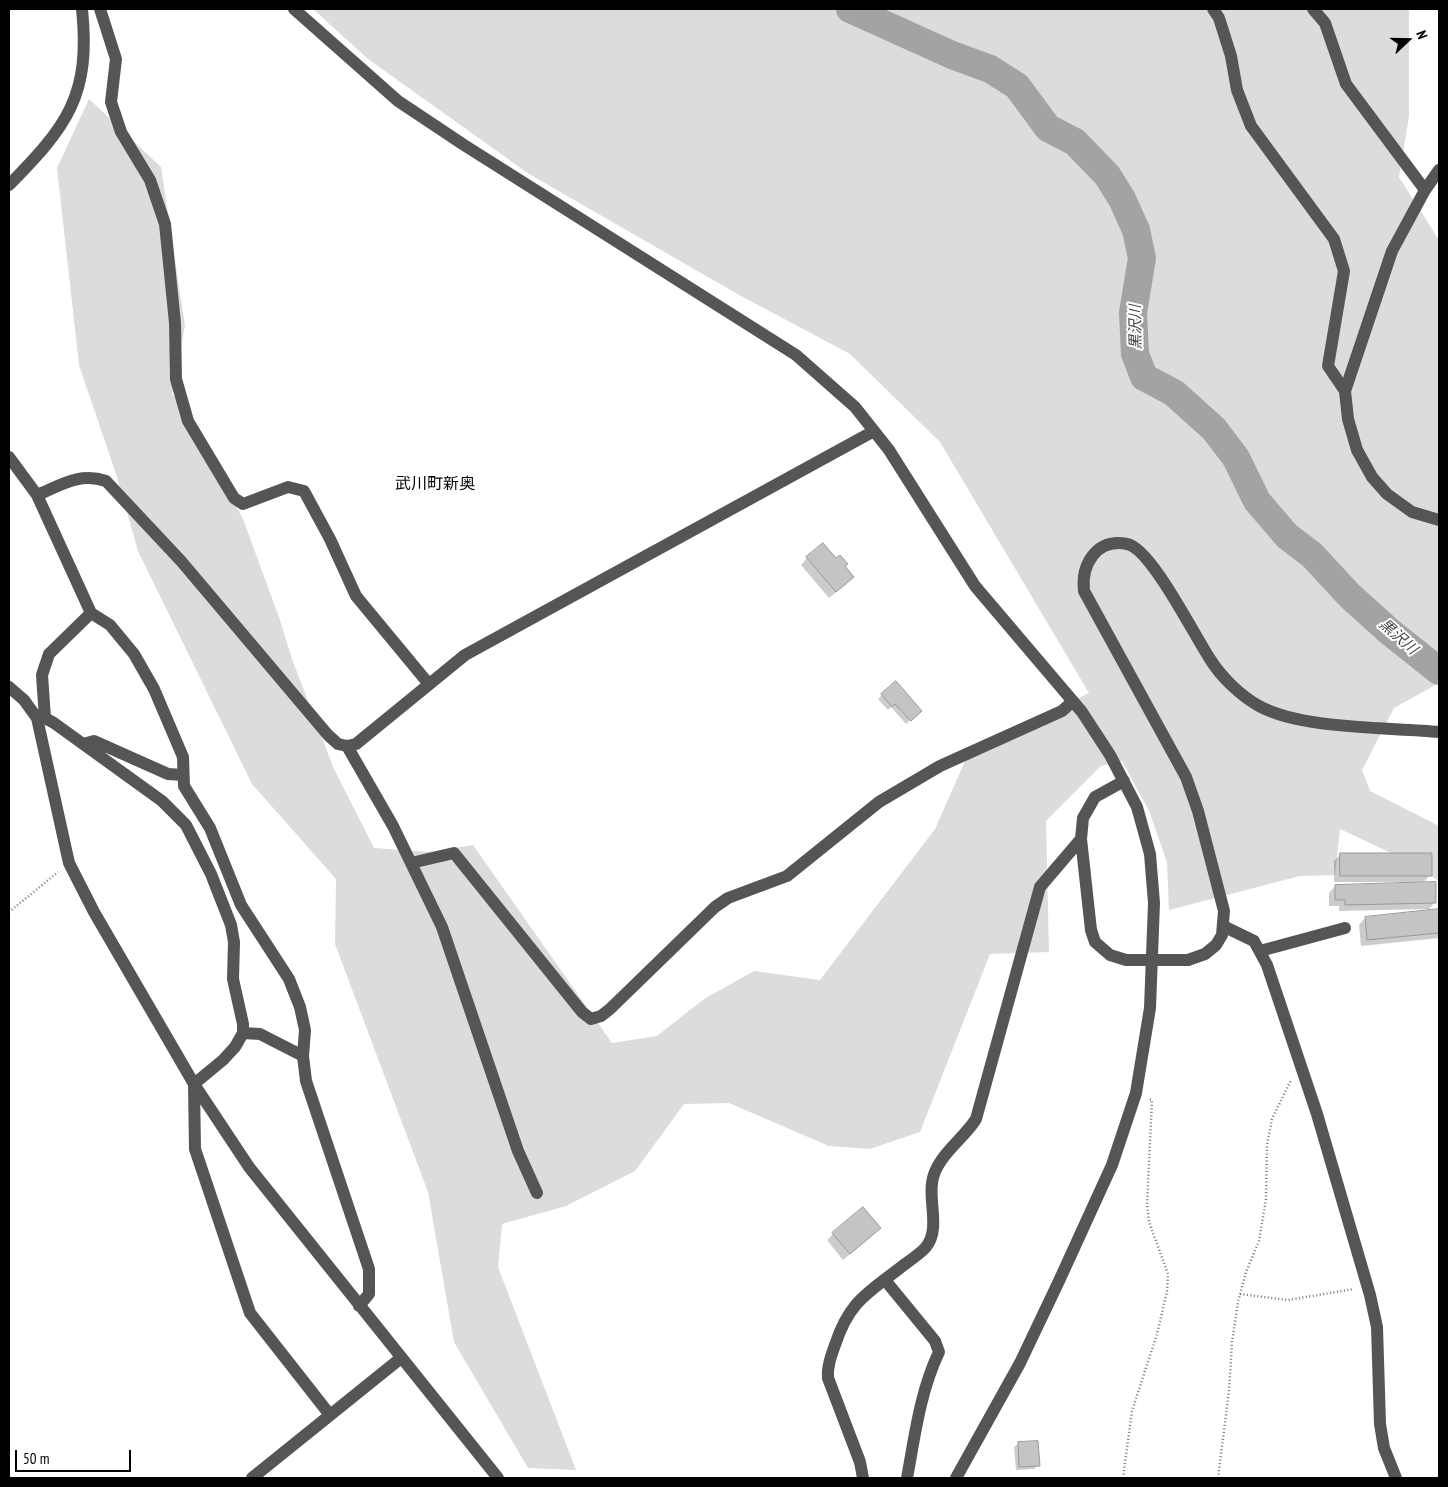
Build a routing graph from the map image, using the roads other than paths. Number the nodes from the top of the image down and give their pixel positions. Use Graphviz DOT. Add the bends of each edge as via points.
graph roads {
  1 [pos="82,9"];
  2 [pos="100,9"];
  3 [pos="294,9"];
  4 [pos="1213,9"];
  5 [pos="1313,9"];
  6 [pos="1439,170"];
  7 [pos="9,185"];
  8 [pos="1425,190"];
  9 [pos="1345,391"];
  10 [pos="874,431"];
  11 [pos="9,457"];
  12 [pos="37,495"];
  13 [pos="1439,520"];
  14 [pos="91,613"];
  15 [pos="428,683"];
  16 [pos="9,687"];
  17 [pos="1073,701"];
  18 [pos="41,718"];
  19 [pos="1439,732"];
  20 [pos="83,744"];
  21 [pos="347,746"];
  22 [pos="183,775"];
  23 [pos="1124,781"];
  24 [pos="1080,839"];
  25 [pos="411,863"];
  26 [pos="1223,926"];
  27 [pos="1345,928"];
  28 [pos="1260,951"];
  29 [pos="1153,961"];
  30 [pos="243,1033"];
  31 [pos="303,1056"];
  32 [pos="194,1084"];
  33 [pos="537,1193"];
  34 [pos="885,1280"];
  35 [pos="359,1306"];
  36 [pos="401,1358"];
  37 [pos="330,1415"];
  38 [pos="252,1478"];
  39 [pos="498,1478"];
  40 [pos="863,1478"];
  41 [pos="907,1478"];
  42 [pos="956,1478"];
  43 [pos="1396,1478"];
  1 -- 7 [label="street" via="83,71 74,103 53,138"];
  2 -- 15 [label="street" via="116,59 111,102 121,132 150,180 166,224 175,323 176,379 188,422 234,498 244,504 288,487 304,491 356,596"];
  3 -- 10 [label="street" via="407,106 796,355 855,407"];
  4 -- 9 [label="street" via="1219,18 1237,90 1251,126 1334,239 1344,271 1328,366"];
  5 -- 8 [label="street" via="1325,23 1346,84"];
  6 -- 8 [label="street"];
  8 -- 9 [label="street" via="1392,251"];
  9 -- 13 [label="street" via="1348,419 1357,450 1372,477 1387,494 1412,512"];
  10 -- 15 [label="street" via="465,655"];
  10 -- 17 [label="street" via="975,586"];
  11 -- 12 [label="street"];
  12 -- 14 [label="street"];
  12 -- 21 [label="street" via="83,477 94,476 106,481 181,561 328,735 338,744"];
  14 -- 18 [label="street" via="49,654 42,675"];
  14 -- 22 [label="street" via="116,632 134,654 154,689 183,757"];
  15 -- 21 [label="street" via="364,738"];
  16 -- 18 [label="street"];
  17 -- 23 [label="street"];
  17 -- 25 [label="street" via="1062,711 940,766 879,802 787,876 728,898 610,1009 591,1019 454,853"];
  18 -- 20 [label="street"];
  18 -- 32 [label="street" via="69,863"];
  19 -- 26 [label="street" via="1308,722 1259,706 1232,685 1211,661 1149,560 1140,551 1128,544 1104,546 1094,552 1086,562 1084,591 1186,777 1224,911"];
  20 -- 22 [label="street" via="94,741 168,774"];
  20 -- 30 [label="street" via="162,801 186,825 212,874 231,925 233,979"];
  21 -- 25 [label="street"];
  22 -- 31 [label="street" via="184,786 210,828 241,905 289,979 305,1030"];
  23 -- 24 [label="street" via="1095,797 1083,818"];
  23 -- 29 [label="street" via="1137,807 1150,854 1154,903"];
  24 -- 29 [label="street" via="1096,942 1110,955 1126,960"];
  24 -- 34 [label="street" via="1040,887 976,1119 936,1170 932,1183 933,1224 927,1246"];
  25 -- 33 [label="street" via="442,926 518,1151"];
  26 -- 28 [label="street" via="1254,941"];
  26 -- 29 [label="street" via="1216,945 1206,954 1188,960"];
  27 -- 28 [label="street"];
  28 -- 43 [label="street" via="1302,1069 1368,1288 1376,1327 1380,1424 1384,1448"];
  29 -- 42 [label="street" via="1150,1008 1136,1093 1112,1165 1020,1363"];
  30 -- 31 [label="street" via="260,1034"];
  30 -- 32 [label="street" via="223,1060"];
  31 -- 35 [label="street" via="306,1081 370,1269 369,1294"];
  32 -- 35 [label="street" via="249,1167"];
  32 -- 37 [label="street" via="194,1149 250,1313"];
  34 -- 40 [label="street" via="850,1310 827,1370"];
  34 -- 41 [label="street" via="935,1341 939,1352 927,1378"];
  35 -- 36 [label="street"];
  36 -- 37 [label="street"];
  36 -- 39 [label="street"];
  37 -- 38 [label="street"];
}
